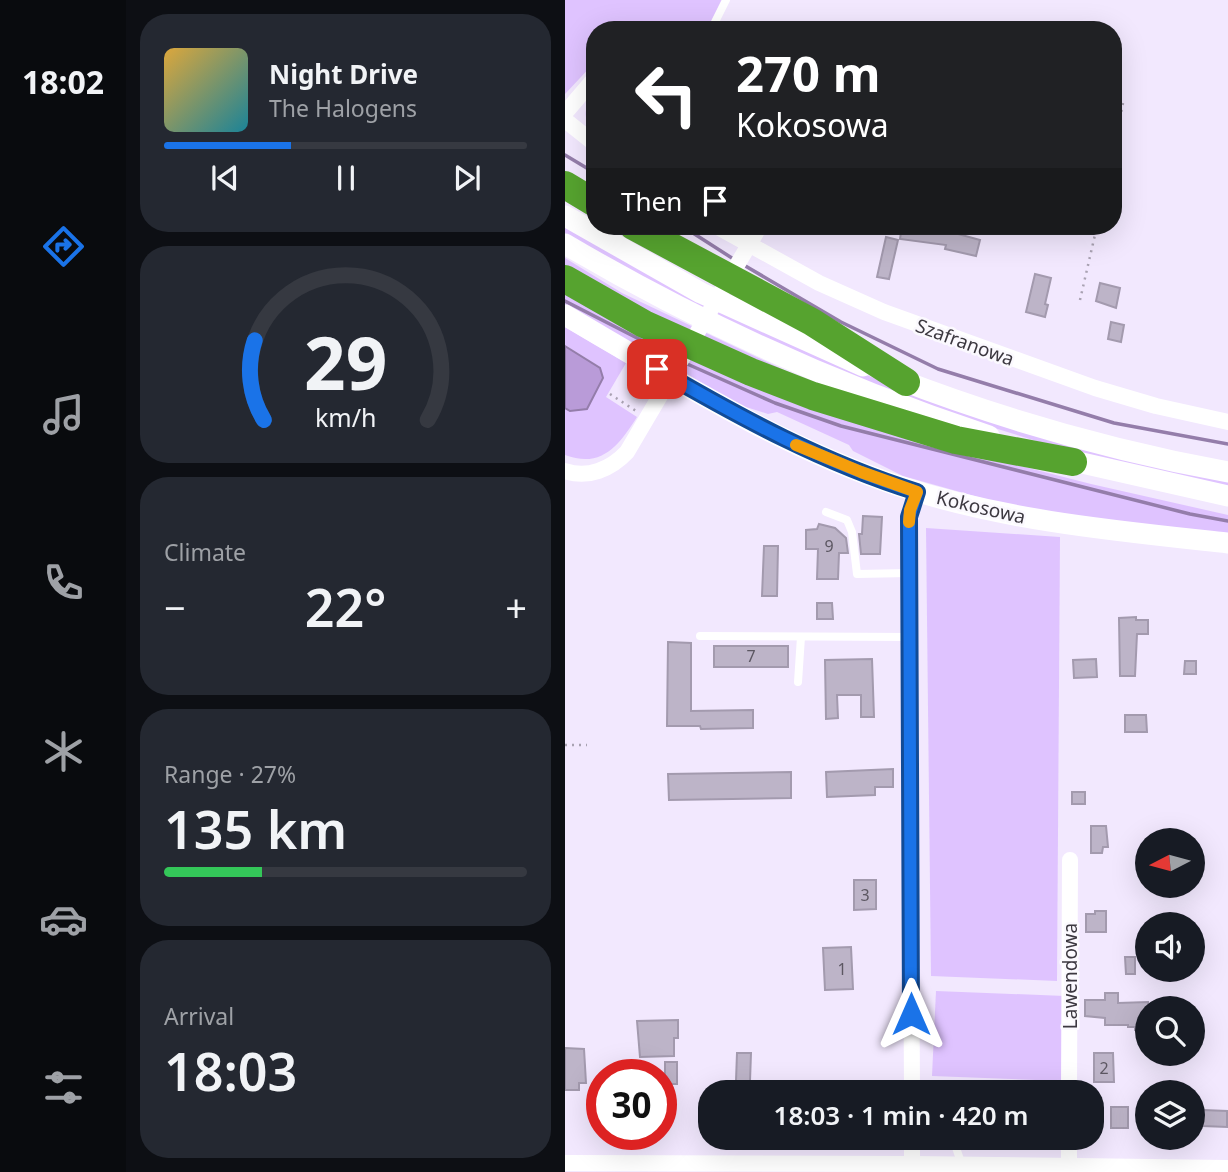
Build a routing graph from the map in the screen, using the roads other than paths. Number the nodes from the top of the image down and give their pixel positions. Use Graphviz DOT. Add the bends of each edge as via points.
graph roads {
  1 [pos="726,0"];
  2 [pos="716,21"];
  3 [pos="586,88"];
  4 [pos="565,113"];
  5 [pos="565,120"];
  6 [pos="586,137"];
  7 [pos="565,185"];
  8 [pos="586,198"];
  9 [pos="565,216"];
  10 [pos="586,228"];
  11 [pos="598,235"];
  12 [pos="650,235"];
  13 [pos="732,235"];
  14 [pos="755,235"];
  15 [pos="565,244"];
  16 [pos="565,279"];
  17 [pos="565,315"];
  18 [pos="906,382"];
  19 [pos="1228,422"];
  20 [pos="1073,462"];
  21 [pos="565,471"];
  22 [pos="1228,472"];
  23 [pos="917,492"];
  24 [pos="1228,496"];
  25 [pos="826,512"];
  26 [pos="1228,543"];
  27 [pos="909,573"];
  28 [pos="700,636"];
  29 [pos="801,637"];
  30 [pos="909,637"];
  31 [pos="798,682"];
  32 [pos="1070,860"];
  33 [pos="911,1080"];
  34 [pos="1069,1080"];
  35 [pos="912,1150"];
  36 [pos="957,1150"];
  37 [pos="1069,1150"];
  38 [pos="565,1163"];
  39 [pos="962,1165"];
  40 [pos="1069,1166"];
  41 [pos="912,1168"];
  42 [pos="1228,1168"];
  1 -- 2 [label="lane"];
  3 -- 4 [label="street"];
  5 -- 6 [label="street"];
  7 -- 8 [label="highway"];
  9 -- 10 [label="main road"];
  11 -- 18 [label="main road" via="700,293"];
  12 -- 18 [label="highway" via="812,322"];
  13 -- 19 [label="street, Szafranowa" via="876,309 1103,391"];
  14 -- 21 [label="street" via="627,452 610,466 590,473"];
  15 -- 20 [label="main road" via="678,308 799,364 937,419"];
  16 -- 20 [label="highway" via="644,324 813,396 956,440"];
  17 -- 23 [label="main road, Kokosowa" via="746,420"];
  18 -- 22 [label="main road" via="1108,446"];
  20 -- 24 [label="main road"];
  23 -- 26 [label="main road, Kokosowa" via="1063,524"];
  23 -- 27 [label="street" via="909,517"];
  25 -- 27 [label="lane" via="847,520 857,574"];
  27 -- 30 [label="street"];
  28 -- 29 [label="lane"];
  29 -- 30 [label="lane"];
  29 -- 31 [label="lane"];
  30 -- 33 [label="street"];
  32 -- 34 [label="street, Lawendowa"];
  35 -- 41 [label="street"];
  36 -- 39 [label="lane"];
  37 -- 40 [label="street"];
  38 -- 41 [label="street"];
  39 -- 40 [label="street"];
  39 -- 41 [label="street"];
  40 -- 42 [label="street"];
}
